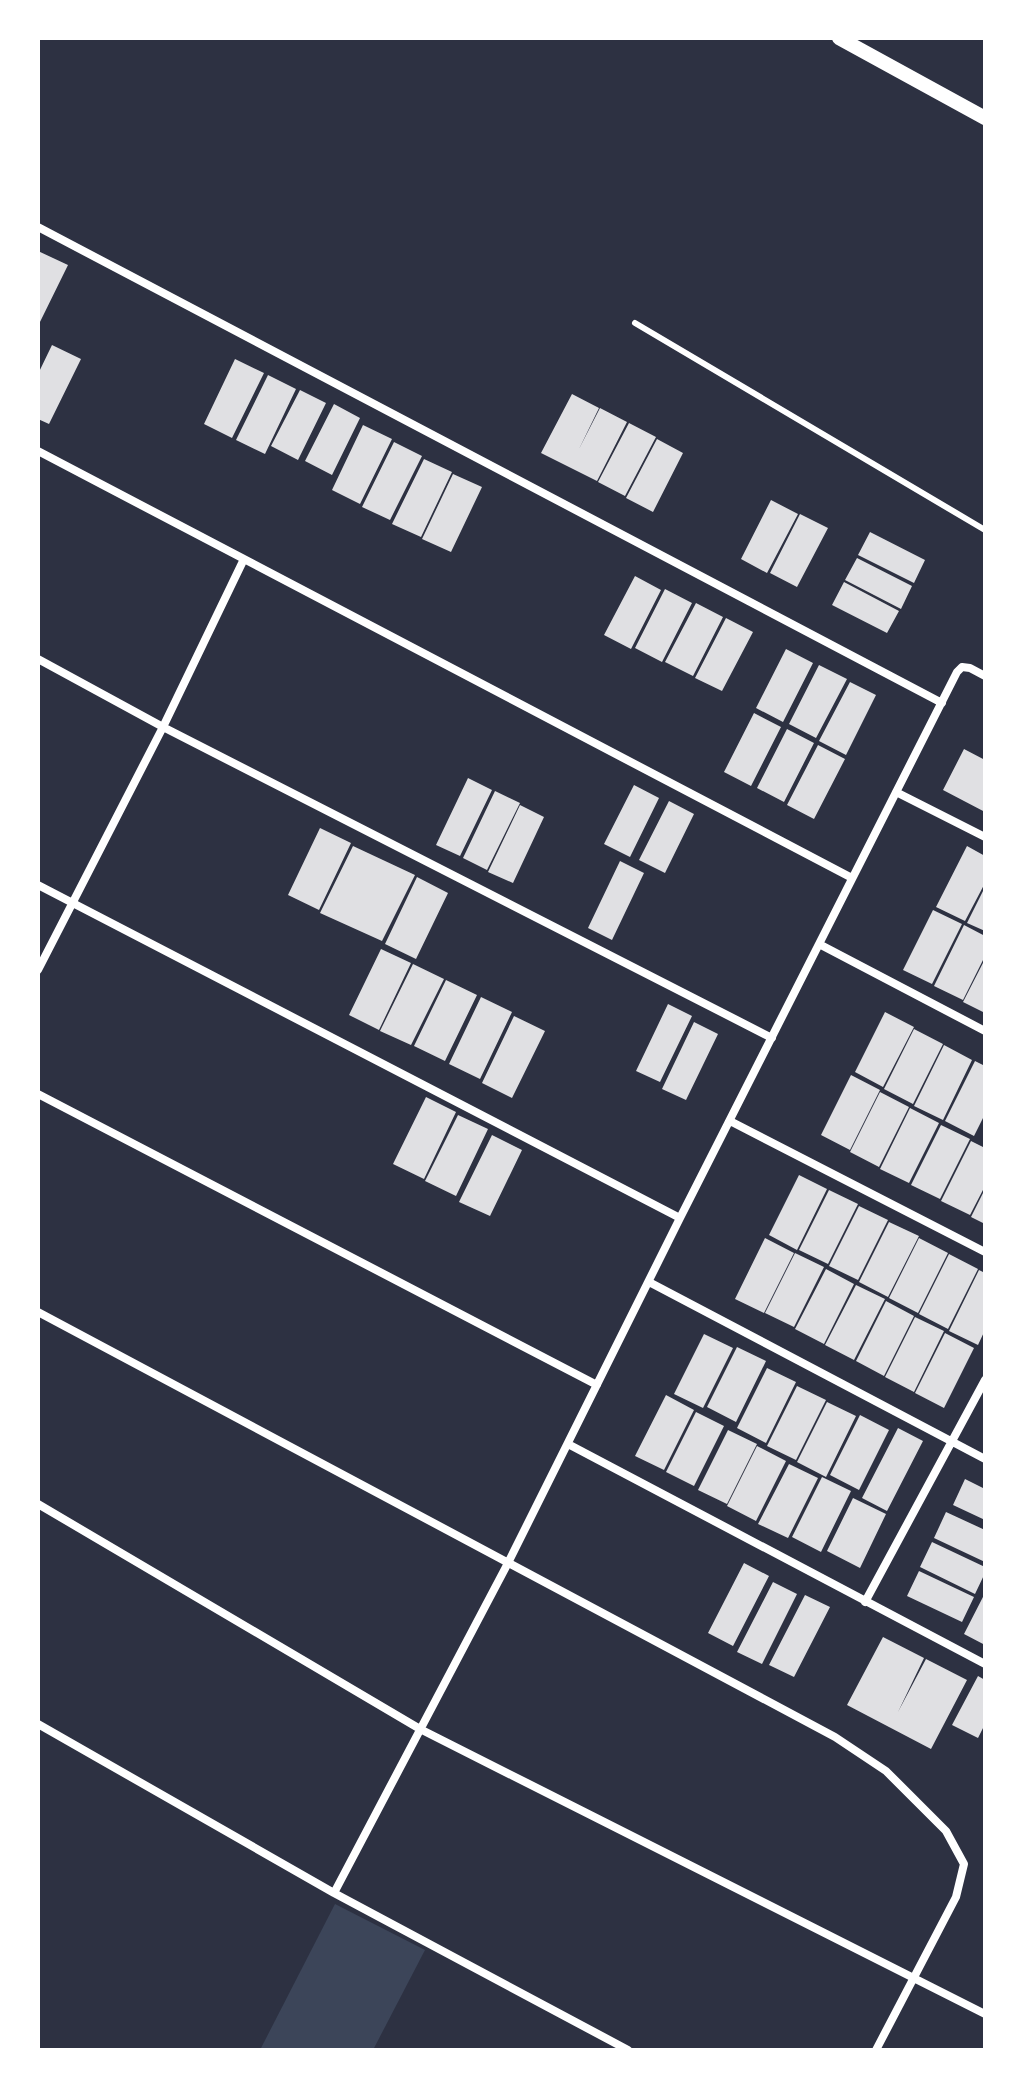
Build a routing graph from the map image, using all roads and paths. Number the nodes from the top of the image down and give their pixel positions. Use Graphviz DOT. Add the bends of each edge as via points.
graph roads {
  1 [pos="839,38"];
  2 [pos="985,118"];
  3 [pos="38,227"];
  4 [pos="635,323"];
  5 [pos="38,451"];
  6 [pos="985,530"];
  7 [pos="244,559"];
  8 [pos="38,659"];
  9 [pos="985,676"];
  10 [pos="942,703"];
  11 [pos="163,727"];
  12 [pos="896,792"];
  13 [pos="985,837"];
  14 [pos="852,878"];
  15 [pos="38,885"];
  16 [pos="73,903"];
  17 [pos="819,944"];
  18 [pos="38,970"];
  19 [pos="985,1031"];
  20 [pos="772,1038"];
  21 [pos="38,1094"];
  22 [pos="730,1121"];
  23 [pos="680,1218"];
  24 [pos="985,1252"];
  25 [pos="649,1282"];
  26 [pos="38,1312"];
  27 [pos="985,1380"];
  28 [pos="597,1385"];
  29 [pos="952,1442"];
  30 [pos="568,1444"];
  31 [pos="985,1459"];
  32 [pos="38,1504"];
  33 [pos="508,1563"];
  34 [pos="865,1602"];
  35 [pos="985,1664"];
  36 [pos="38,1724"];
  37 [pos="420,1729"];
  38 [pos="334,1893"];
  39 [pos="914,1980"];
  40 [pos="985,2014"];
  41 [pos="628,2050"];
  42 [pos="876,2050"];
  1 -- 2 [label="street"];
  3 -- 10 [label="street"];
  4 -- 6 [label="lane"];
  5 -- 7 [label="street"];
  7 -- 11 [label="street"];
  7 -- 14 [label="street"];
  8 -- 11 [label="street"];
  9 -- 10 [label="street" via="962,667"];
  10 -- 12 [label="street"];
  11 -- 16 [label="street"];
  11 -- 20 [label="street"];
  12 -- 13 [label="street"];
  12 -- 14 [label="street"];
  14 -- 17 [label="street"];
  15 -- 16 [label="street"];
  16 -- 18 [label="street"];
  16 -- 23 [label="street"];
  17 -- 19 [label="street"];
  17 -- 20 [label="street"];
  20 -- 22 [label="street"];
  21 -- 28 [label="street"];
  22 -- 23 [label="street"];
  22 -- 24 [label="street"];
  23 -- 25 [label="street"];
  25 -- 28 [label="street"];
  25 -- 29 [label="street"];
  26 -- 33 [label="street"];
  27 -- 29 [label="street"];
  28 -- 30 [label="street"];
  29 -- 31 [label="street"];
  29 -- 34 [label="street"];
  30 -- 33 [label="street"];
  30 -- 34 [label="street"];
  32 -- 37 [label="street"];
  33 -- 37 [label="street"];
  33 -- 39 [label="street" via="835,1737 886,1771 946,1831 964,1864 956,1897"];
  34 -- 35 [label="street"];
  36 -- 38 [label="street"];
  37 -- 38 [label="street"];
  37 -- 39 [label="street"];
  38 -- 41 [label="street"];
  39 -- 40 [label="street"];
  39 -- 42 [label="street"];
}
